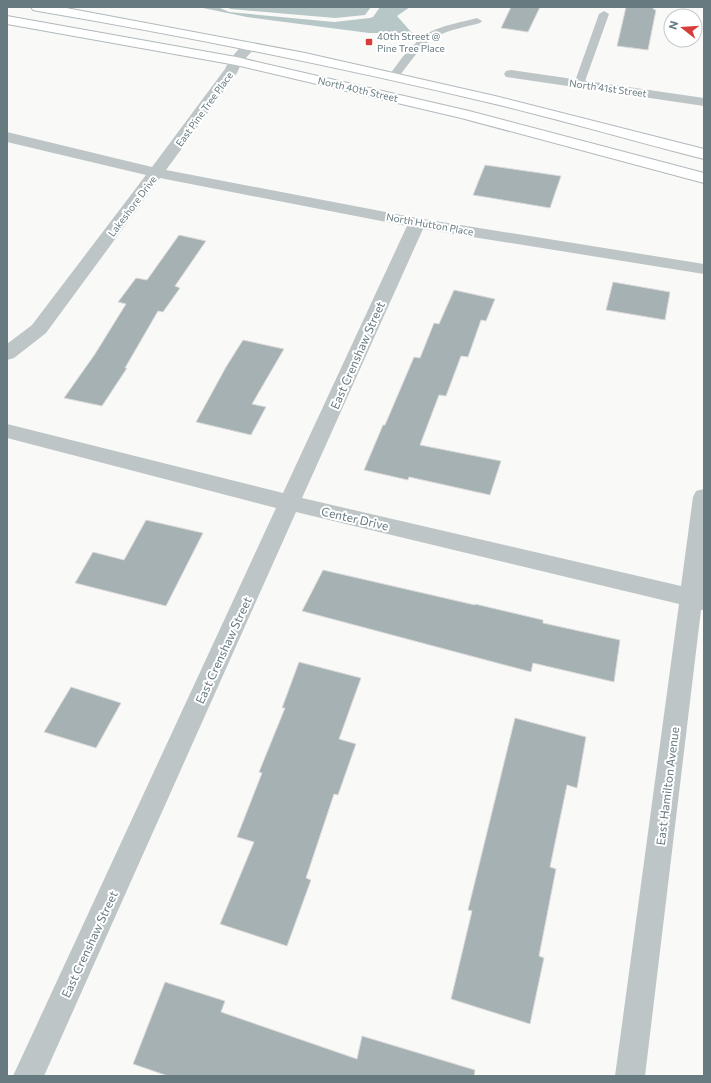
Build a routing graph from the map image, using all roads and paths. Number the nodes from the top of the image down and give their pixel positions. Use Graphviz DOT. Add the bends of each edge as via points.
graph roads {
  1 [pos="38,7"];
  2 [pos="604,14"];
  3 [pos="7,20"];
  4 [pos="476,21"];
  5 [pos="250,46"];
  6 [pos="236,61"];
  7 [pos="511,74"];
  8 [pos="393,77"];
  9 [pos="579,84"];
  10 [pos="704,102"];
  11 [pos="7,137"];
  12 [pos="704,154"];
  13 [pos="157,173"];
  14 [pos="704,178"];
  15 [pos="417,223"];
  16 [pos="704,269"];
  17 [pos="7,354"];
  18 [pos="7,431"];
  19 [pos="704,497"];
  20 [pos="290,503"];
  21 [pos="697,600"];
  22 [pos="28,1076"];
  23 [pos="630,1076"];
  1 -- 5 [label="main road, North 40th Street"];
  2 -- 9 [label="lane"];
  3 -- 6 [label="main road, North 40th Street"];
  4 -- 8 [label="lane" via="436,33 428,38"];
  5 -- 6 [label="street, East Pine Tree Place"];
  5 -- 8 [label="main road, North 40th Street"];
  6 -- 13 [label="street, East Pine Tree Place"];
  6 -- 14 [label="main road, North 40th Street" via="464,114"];
  7 -- 9 [label="street, North 41st Street"];
  8 -- 12 [label="main road, North 40th Street" via="466,93"];
  9 -- 10 [label="street, North 41st Street"];
  11 -- 13 [label="street, Lakeshore Drive"];
  13 -- 15 [label="street, North Hutton Place"];
  13 -- 17 [label="street, Lakeshore Drive" via="40,329"];
  15 -- 16 [label="street, North Hutton Place"];
  15 -- 20 [label="street, East Crenshaw Street"];
  18 -- 20 [label="street, Center Drive"];
  19 -- 21 [label="street, East Hamilton Avenue"];
  20 -- 21 [label="street, Center Drive"];
  20 -- 22 [label="street, East Crenshaw Street"];
  21 -- 23 [label="street, East Hamilton Avenue"];
}
